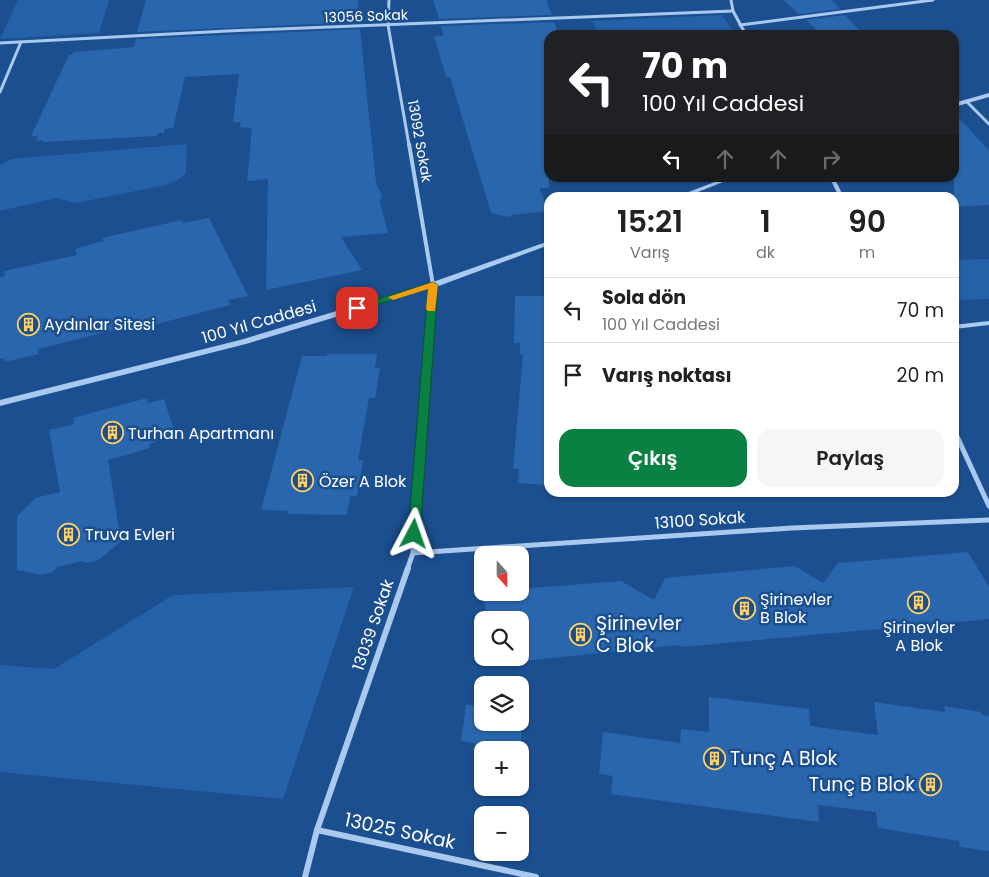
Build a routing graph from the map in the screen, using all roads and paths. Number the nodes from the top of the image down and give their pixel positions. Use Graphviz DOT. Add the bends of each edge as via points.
graph roads {
  1 [pos="388,0"];
  2 [pos="731,0"];
  3 [pos="933,0"];
  4 [pos="733,11"];
  5 [pos="388,25"];
  6 [pos="740,26"];
  7 [pos="743,30"];
  8 [pos="21,42"];
  9 [pos="0,43"];
  10 [pos="0,92"];
  11 [pos="989,95"];
  12 [pos="966,101"];
  13 [pos="959,103"];
  14 [pos="989,124"];
  15 [pos="719,182"];
  16 [pos="692,192"];
  17 [pos="544,245"];
  18 [pos="433,285"];
  19 [pos="989,324"];
  20 [pos="959,327"];
  21 [pos="0,403"];
  22 [pos="959,441"];
  23 [pos="989,506"];
  24 [pos="989,520"];
  25 [pos="413,553"];
  26 [pos="316,830"];
  27 [pos="305,877"];
  28 [pos="536,877"];
  1 -- 5 [label="street, 13092 Sokak"];
  2 -- 4 [label="street"];
  3 -- 6 [label="street"];
  4 -- 5 [label="street, 13056 Sokak"];
  4 -- 6 [label="street"];
  5 -- 8 [label="street, 13056 Sokak"];
  5 -- 18 [label="street, 13092 Sokak"];
  6 -- 7 [label="street"];
  8 -- 9 [label="street, 13056 Sokak"];
  8 -- 10 [label="street"];
  11 -- 12 [label="street"];
  12 -- 13 [label="street"];
  12 -- 14 [label="street"];
  15 -- 16 [label="street"];
  17 -- 18 [label="street, 100 Yıl Caddesi"];
  18 -- 21 [label="street, 100 Yıl Caddesi" via="243,342"];
  18 -- 25 [label="street, 13039 Sokak"];
  19 -- 20 [label="street"];
  22 -- 23 [label="street"];
  24 -- 25 [label="street, 13100 Sokak" via="792,528"];
  25 -- 26 [label="street, 13039 Sokak"];
  26 -- 27 [label="street, 13039 Sokak"];
  26 -- 28 [label="street, 13025 Sokak"];
}
